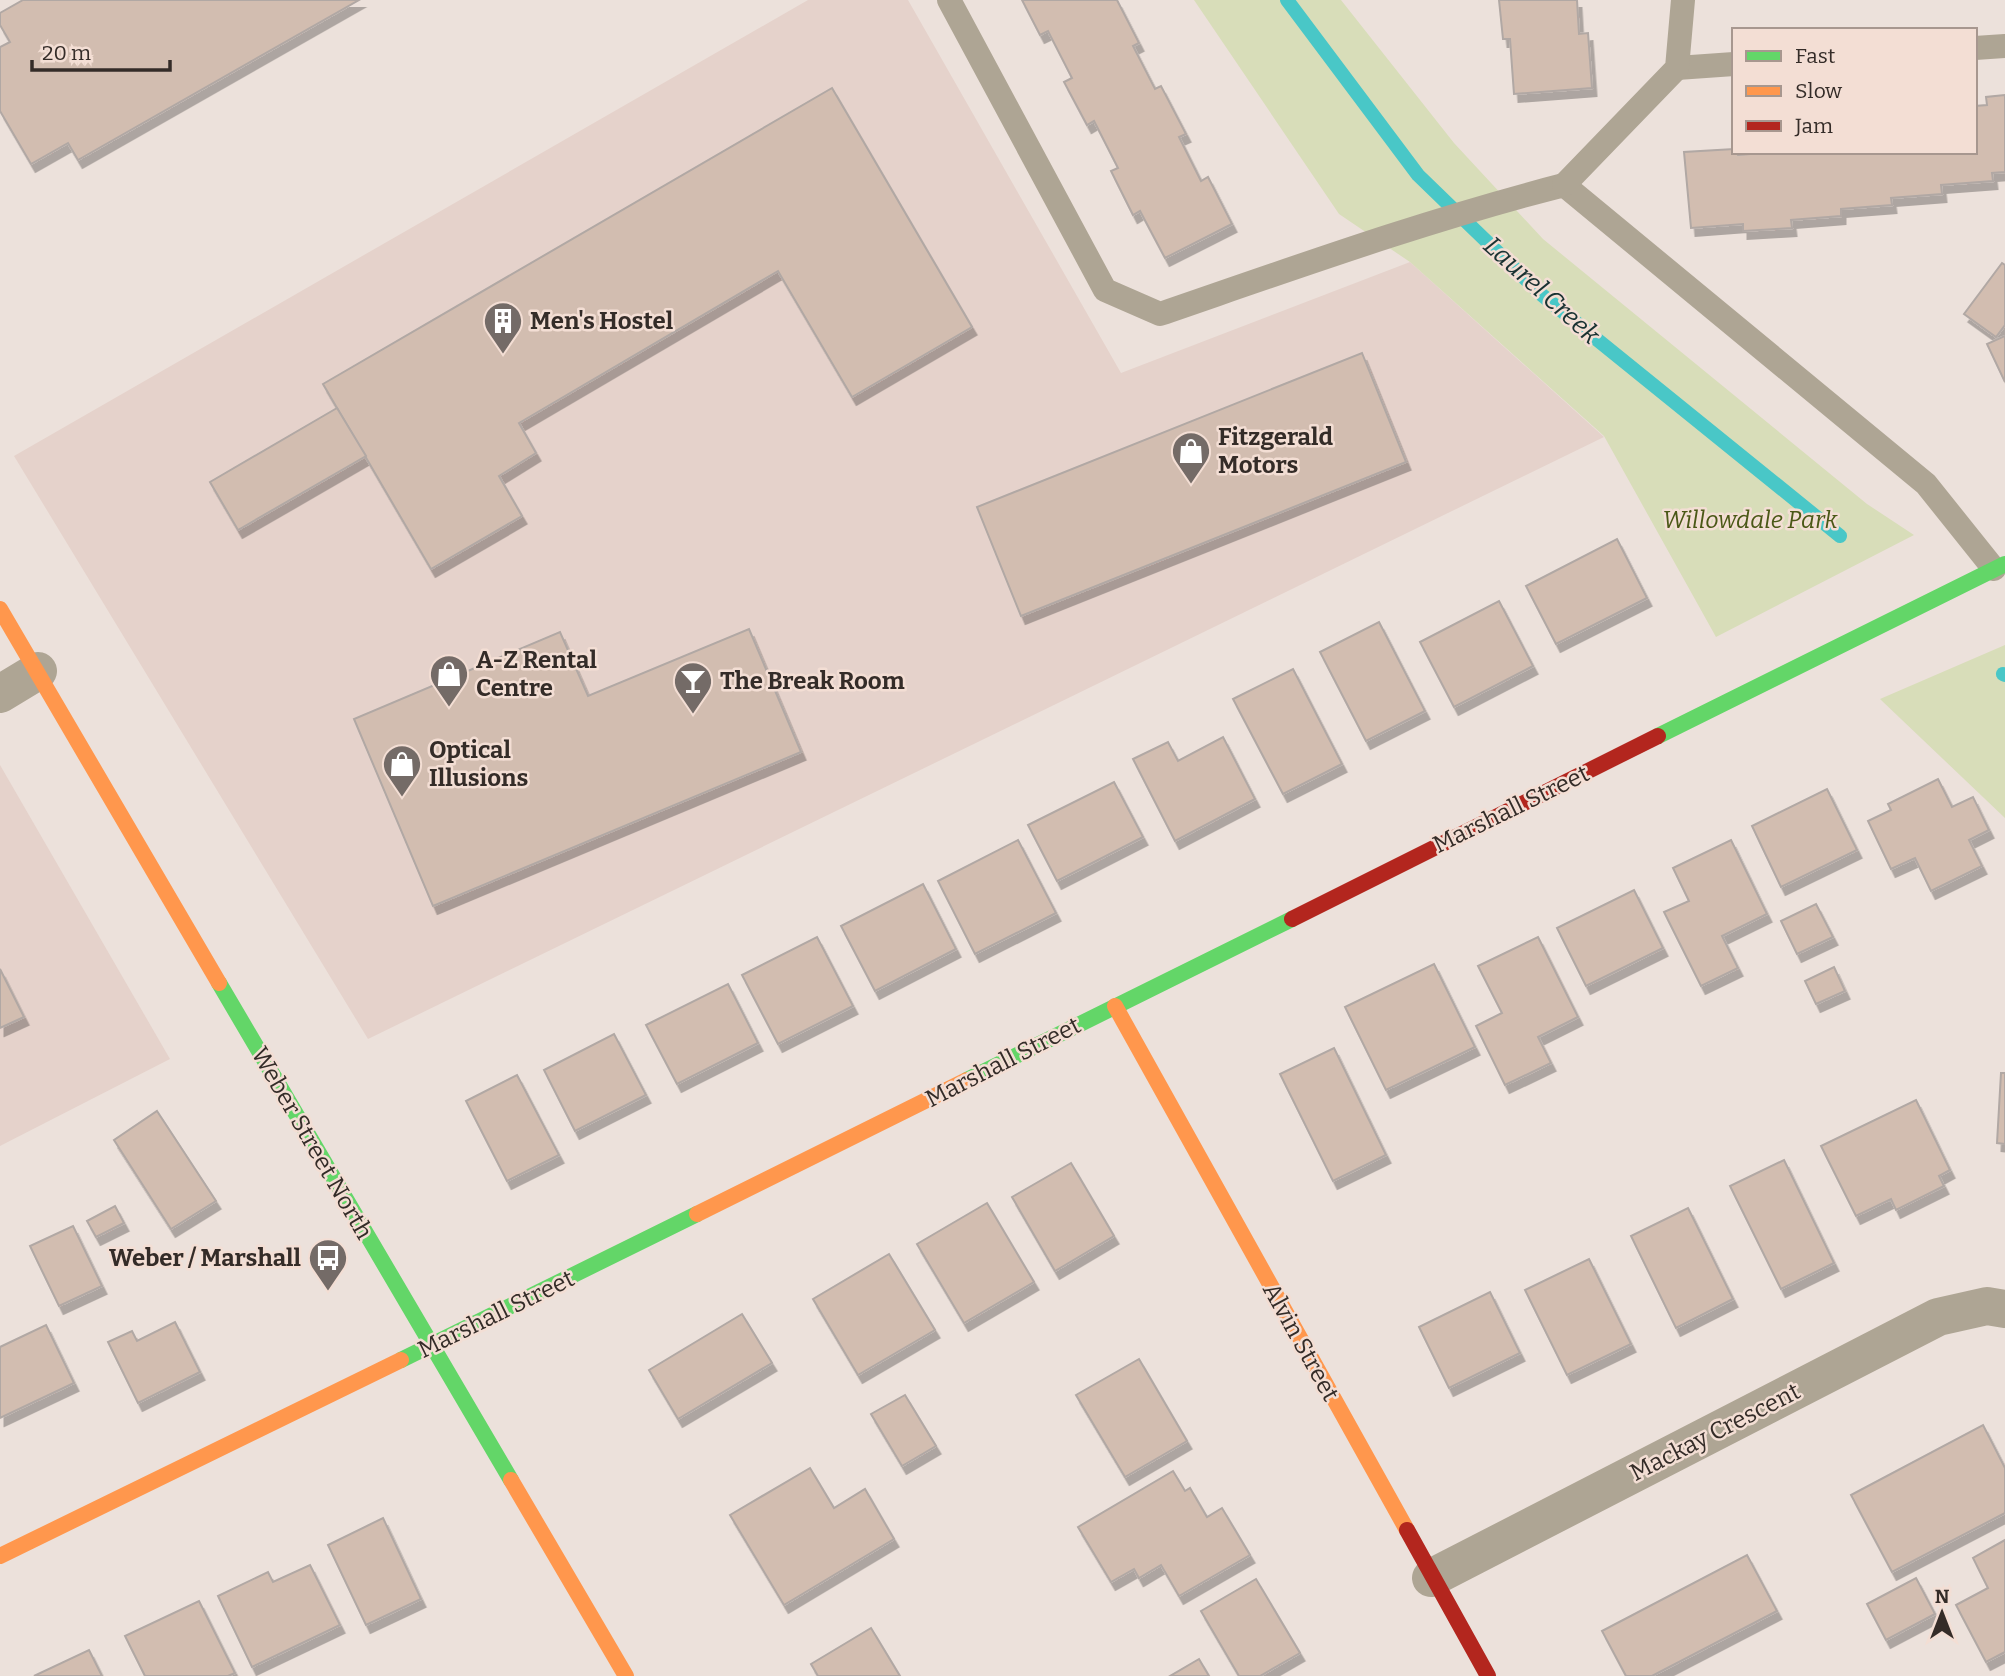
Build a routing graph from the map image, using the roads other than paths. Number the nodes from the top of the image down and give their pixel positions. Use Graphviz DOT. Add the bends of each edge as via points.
graph roads {
  1 [pos="949,0"];
  2 [pos="1683,0"];
  3 [pos="2005,46"];
  4 [pos="1977,48"];
  5 [pos="1732,64"];
  6 [pos="1676,68"];
  7 [pos="1563,185"];
  8 [pos="1999,567"];
  9 [pos="0,609"];
  10 [pos="38,671"];
  11 [pos="0,694"];
  12 [pos="1115,1006"];
  13 [pos="2005,1309"];
  14 [pos="430,1346"];
  15 [pos="0,1556"];
  16 [pos="1432,1578"];
  17 [pos="626,1676"];
  18 [pos="1488,1676"];
  1 -- 7 [label="lane" via="1105,290 1160,314 1365,244"];
  2 -- 6 [label="lane"];
  3 -- 4 [label="lane"];
  5 -- 6 [label="lane"];
  6 -- 7 [label="lane"];
  7 -- 8 [label="lane" via="1926,484"];
  8 -- 12 [label="street, Marshall Street"];
  9 -- 10 [label="street, Weber Street North"];
  10 -- 11 [label="street"];
  10 -- 14 [label="street, Weber Street North"];
  12 -- 14 [label="street, Marshall Street"];
  12 -- 16 [label="street, Alvin Street"];
  13 -- 16 [label="street, Mackay Crescent" via="1987,1306 1938,1317"];
  14 -- 15 [label="street, Marshall Street"];
  14 -- 17 [label="street, Weber Street North"];
  16 -- 18 [label="street, Alvin Street"];
}
